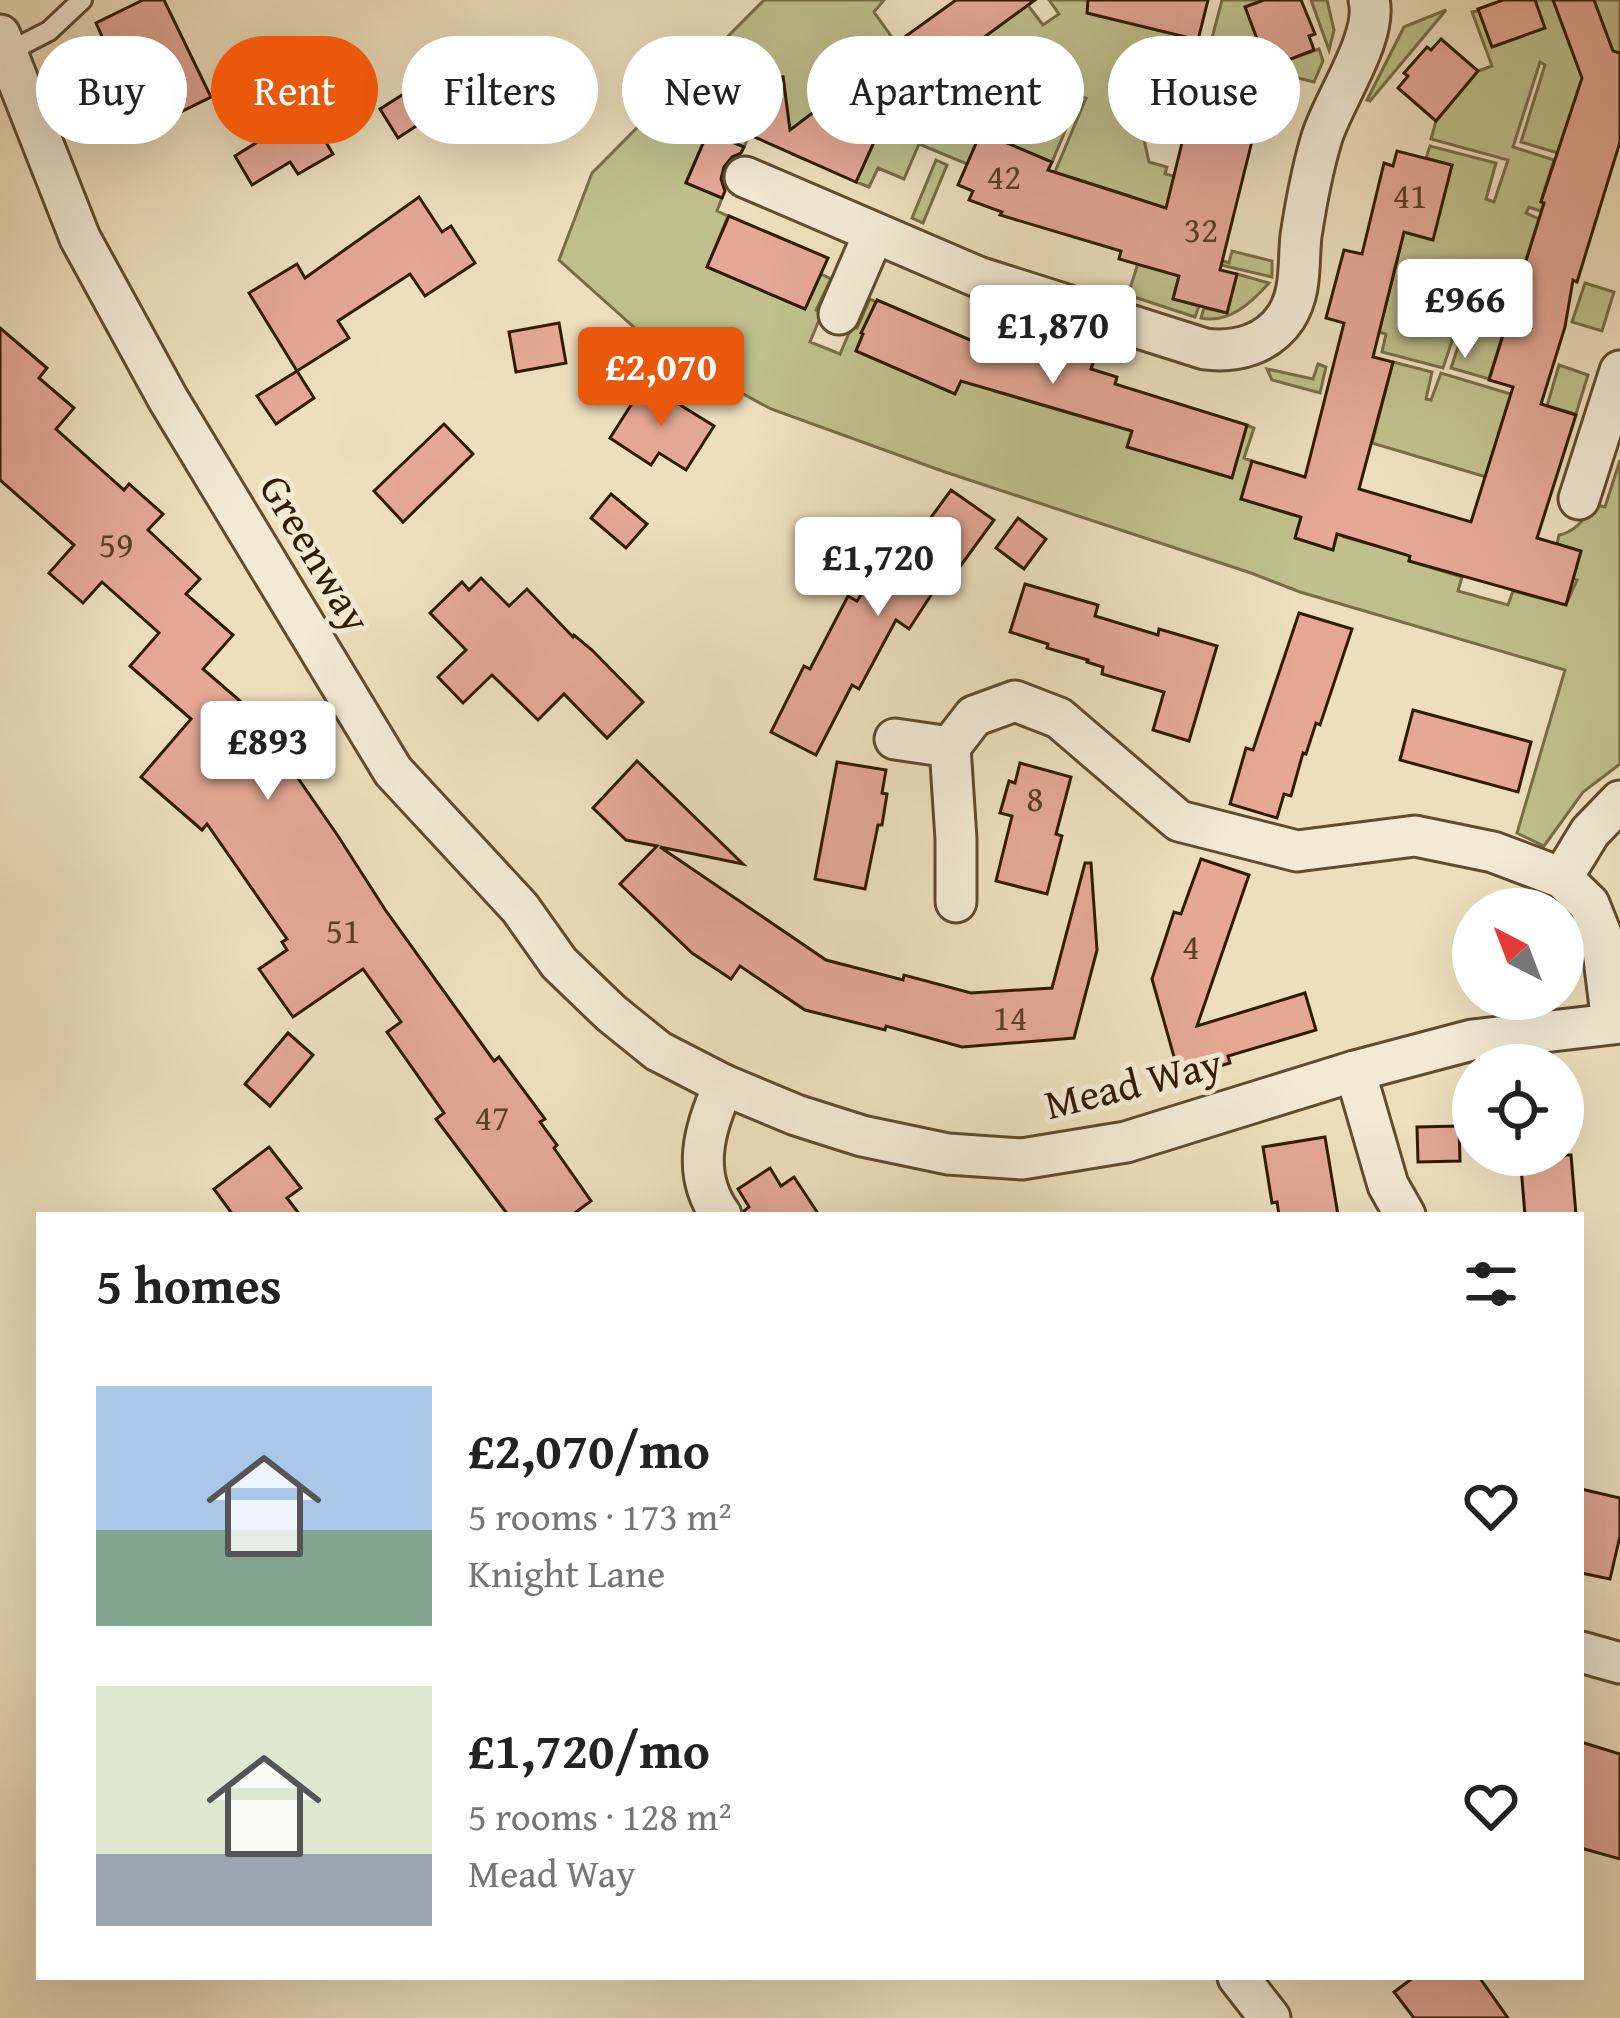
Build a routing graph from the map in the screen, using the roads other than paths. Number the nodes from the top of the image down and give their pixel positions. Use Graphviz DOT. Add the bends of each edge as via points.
graph roads {
  1 [pos="82,0"];
  2 [pos="1379,3"];
  3 [pos="2,39"];
  4 [pos="745,177"];
  5 [pos="874,233"];
  6 [pos="838,314"];
  7 [pos="1620,371"];
  8 [pos="1614,416"];
  9 [pos="1579,499"];
  10 [pos="895,739"];
  11 [pos="950,747"];
  12 [pos="1620,801"];
  13 [pos="1562,878"];
  14 [pos="956,902"];
  15 [pos="1616,1023"];
  16 [pos="1355,1071"];
  17 [pos="724,1085"];
  18 [pos="719,1212"];
  19 [pos="1404,1212"];
  20 [pos="1584,1653"];
  21 [pos="1620,1663"];
  22 [pos="1240,1980"];
  23 [pos="1270,2018"];
  1 -- 3 [label="lane" via="49,32 19,46"];
  2 -- 5 [label="street" via="1317,154 1295,299 1281,323 1252,344 1205,350 978,277"];
  3 -- 17 [label="street, Greenway" via="80,238 393,771 610,1013 658,1051"];
  4 -- 5 [label="street"];
  5 -- 6 [label="street"];
  7 -- 8 [label="street"];
  8 -- 9 [label="street"];
  10 -- 11 [label="street"];
  11 -- 13 [label="street" via="974,716 1015,700 1059,718 1179,821 1297,851 1415,836 1493,852"];
  11 -- 14 [label="street"];
  12 -- 13 [label="street"];
  13 -- 15 [label="street, Mead Way" via="1589,904 1601,934"];
  15 -- 16 [label="street, Mead Way" via="1472,1040"];
  16 -- 17 [label="street, Mead Way" via="1126,1142 1022,1159 862,1136"];
  16 -- 19 [label="street" via="1388,1184"];
  17 -- 18 [label="street" via="701,1153"];
  20 -- 21 [label="street"];
  22 -- 23 [label="street"];
}
